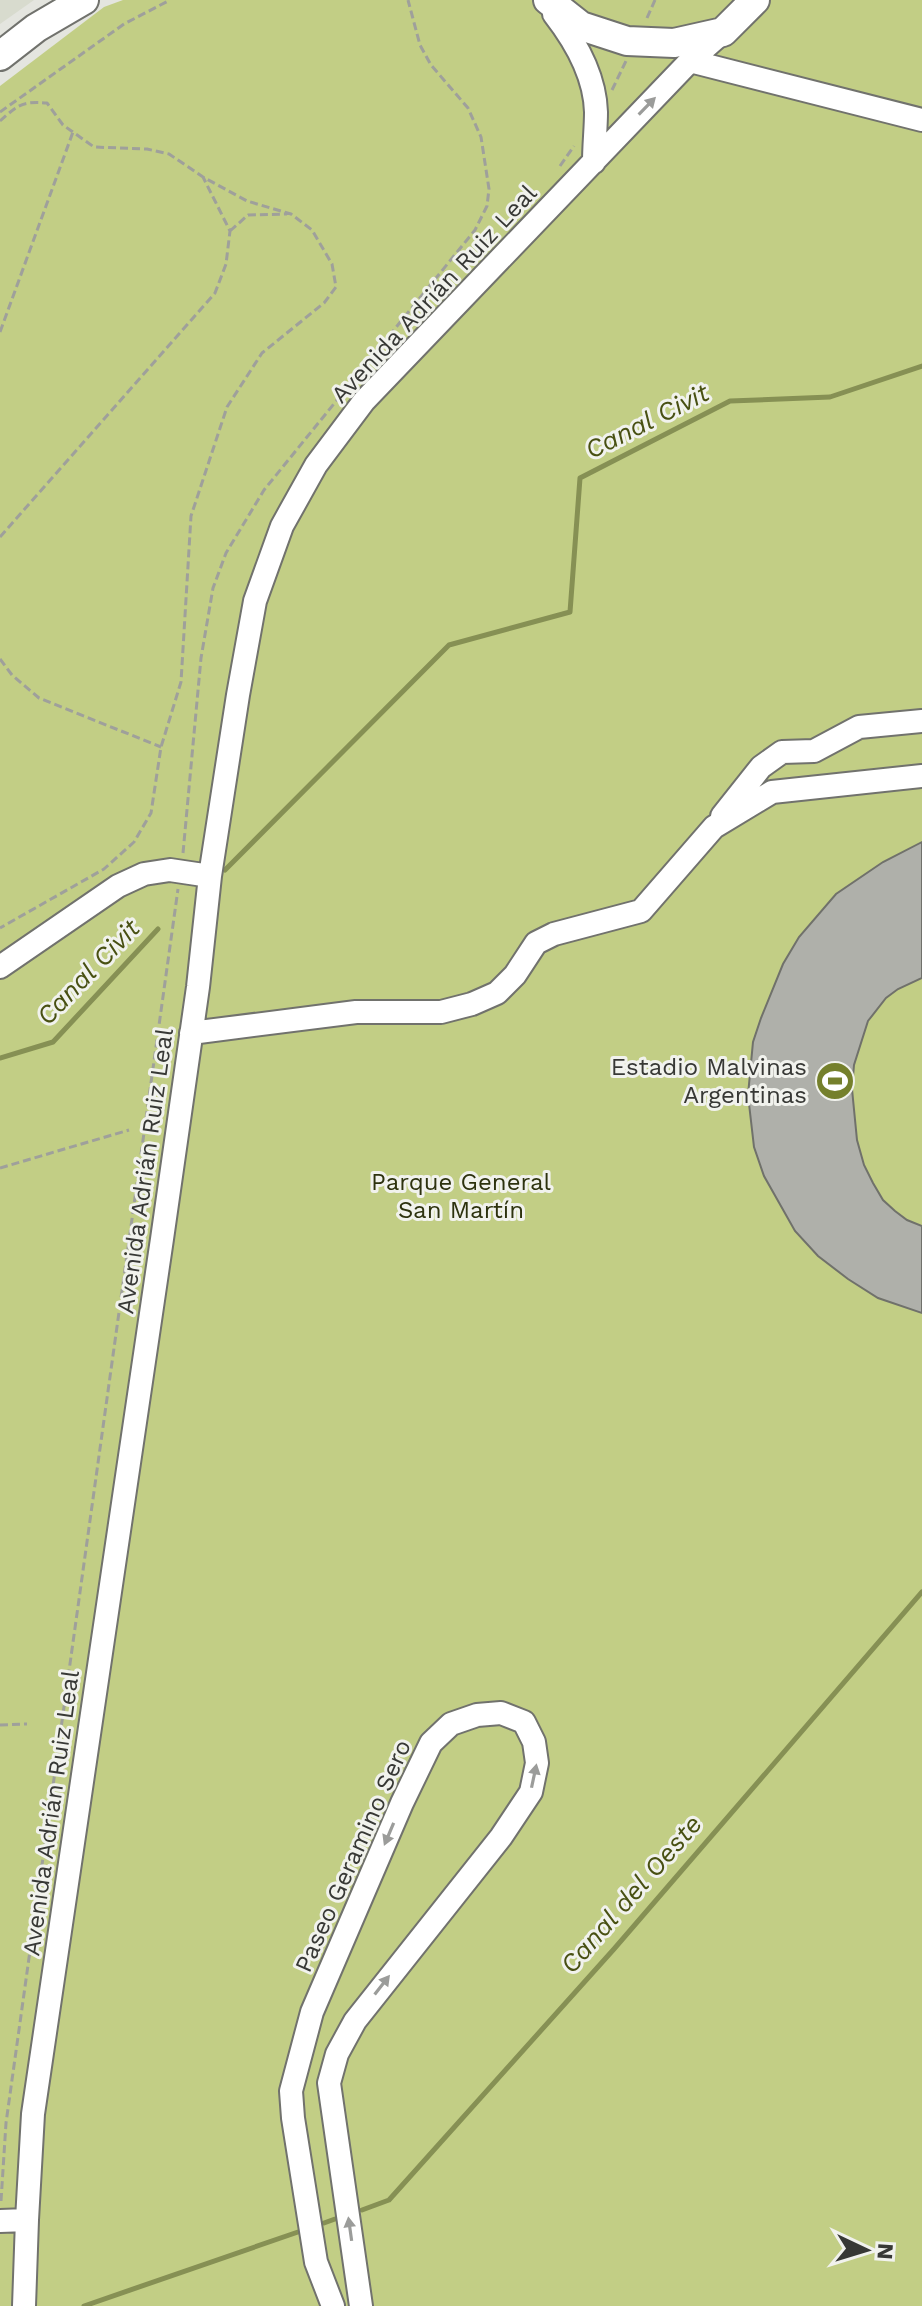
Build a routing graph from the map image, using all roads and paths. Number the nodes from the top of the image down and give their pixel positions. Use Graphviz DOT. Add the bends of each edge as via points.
graph roads {
  1 [pos="84,0"];
  2 [pos="170,0"];
  3 [pos="546,0"];
  4 [pos="755,0"];
  5 [pos="723,32"];
  6 [pos="0,56"];
  7 [pos="690,61"];
  8 [pos="0,112"];
  9 [pos="922,120"];
  10 [pos="0,121"];
  11 [pos="73,132"];
  12 [pos="594,162"];
  13 [pos="203,177"];
  14 [pos="291,214"];
  15 [pos="230,231"];
  16 [pos="0,332"];
  17 [pos="0,537"];
  18 [pos="0,659"];
  19 [pos="922,721"];
  20 [pos="161,747"];
  21 [pos="922,776"];
  22 [pos="714,827"];
  23 [pos="210,876"];
  24 [pos="0,928"];
  25 [pos="0,967"];
  26 [pos="191,1033"];
  27 [pos="129,1130"];
  28 [pos="0,1168"];
  29 [pos="27,1724"];
  30 [pos="0,1725"];
  31 [pos="27,2220"];
  32 [pos="0,2221"];
  33 [pos="24,2306"];
  34 [pos="333,2306"];
  35 [pos="361,2306"];
  1 -- 6 [label="main road"];
  2 -- 8 [label="path" via="124,24"];
  3 -- 5 [label="main road" via="581,26 627,41 674,43"];
  3 -- 12 [label="street" via="572,38 589,77 596,108"];
  4 -- 5 [label="main road"];
  5 -- 7 [label="street, Avenida Adrián Ruiz Leal"];
  7 -- 9 [label="street"];
  12 -- 7 [label="street, Avenida Adrián Ruiz Leal, one-way"];
  10 -- 11 [label="path" via="17,106 47,103"];
  11 -- 13 [label="path" via="94,147 169,154"];
  11 -- 16 [label="path"];
  12 -- 23 [label="street, Avenida Adrián Ruiz Leal" via="364,401 316,465 282,526 255,601"];
  13 -- 14 [label="path" via="247,201"];
  13 -- 15 [label="path"];
  14 -- 15 [label="path" via="248,215"];
  14 -- 20 [label="path" via="312,230 332,264 336,287 262,353 227,407 191,516 181,682"];
  15 -- 17 [label="path" via="215,293"];
  18 -- 20 [label="path" via="39,698"];
  19 -- 22 [label="street" via="859,727 814,751 782,752 761,767"];
  20 -- 24 [label="path" via="151,813 134,842 104,869"];
  21 -- 22 [label="street" via="772,792"];
  22 -- 26 [label="street" via="641,911 536,943 497,993 472,1004 441,1012 356,1012"];
  23 -- 25 [label="street" via="170,870 144,874 118,886"];
  23 -- 26 [label="street, Avenida Adrián Ruiz Leal"];
  26 -- 31 [label="street, Avenida Adrián Ruiz Leal" via="33,2114"];
  27 -- 28 [label="path"];
  29 -- 30 [label="path"];
  31 -- 32 [label="street"];
  31 -- 33 [label="street, Avenida Adrián Ruiz Leal"];
  35 -- 34 [label="street, Paseo Geramino Sero, one-way" via="329,2083 355,2021 531,1792 537,1763 534,1742 524,1722 501,1713 451,1724 431,1743 312,2012 291,2091 316,2262"];
}
